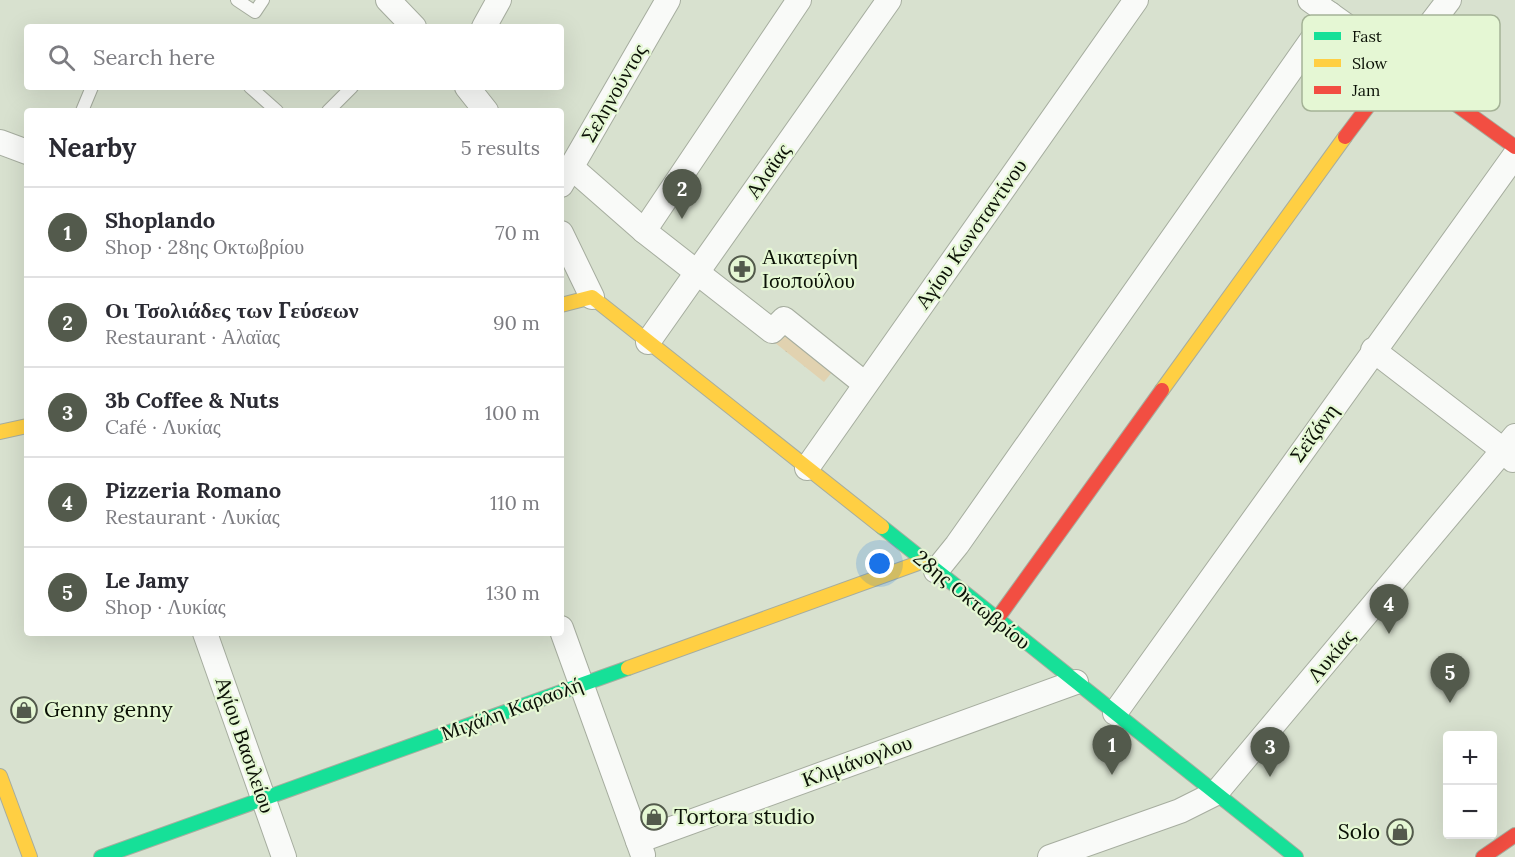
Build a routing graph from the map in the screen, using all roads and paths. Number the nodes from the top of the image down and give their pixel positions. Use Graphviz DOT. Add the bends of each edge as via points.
graph roads {
  1 [pos="237,0"];
  2 [pos="263,0"];
  3 [pos="388,0"];
  4 [pos="499,0"];
  5 [pos="668,0"];
  6 [pos="799,0"];
  7 [pos="889,0"];
  8 [pos="1136,0"];
  9 [pos="1310,0"];
  10 [pos="1449,0"];
  11 [pos="1330,14"];
  12 [pos="1438,15"];
  13 [pos="411,24"];
  14 [pos="486,24"];
  15 [pos="1302,54"];
  16 [pos="91,90"];
  17 [pos="253,90"];
  18 [pos="349,90"];
  19 [pos="469,90"];
  20 [pos="83,108"];
  21 [pos="274,108"];
  22 [pos="331,108"];
  23 [pos="484,108"];
  24 [pos="1365,111"];
  25 [pos="1465,111"];
  26 [pos="0,142"];
  27 [pos="1515,147"];
  28 [pos="24,151"];
  29 [pos="1515,155"];
  30 [pos="566,176"];
  31 [pos="644,231"];
  32 [pos="564,239"];
  33 [pos="696,272"];
  34 [pos="592,297"];
  35 [pos="564,303"];
  36 [pos="648,342"];
  37 [pos="1373,350"];
  38 [pos="865,384"];
  39 [pos="24,427"];
  40 [pos="0,432"];
  41 [pos="1511,449"];
  42 [pos="807,468"];
  43 [pos="930,566"];
  44 [pos="997,619"];
  45 [pos="206,636"];
  46 [pos="564,636"];
  47 [pos="1076,682"];
  48 [pos="582,684"];
  49 [pos="1115,713"];
  50 [pos="0,776"];
  51 [pos="1216,793"];
  52 [pos="263,798"];
  53 [pos="1515,835"];
  54 [pos="640,849"];
  55 [pos="30,857"];
  56 [pos="100,857"];
  57 [pos="284,857"];
  58 [pos="1050,857"];
  59 [pos="1296,857"];
  60 [pos="1484,857"];
  1 -- 2 [label="lane" via="255,12"];
  3 -- 13 [label="street"];
  4 -- 14 [label="street"];
  5 -- 30 [label="street, Σεληνούντος"];
  6 -- 31 [label="street"];
  7 -- 33 [label="street, Αλαϊας"];
  8 -- 38 [label="street, Αγίου Κωνσταντίνου"];
  9 -- 11 [label="street"];
  10 -- 12 [label="street"];
  15 -- 43 [label="street" via="957,546"];
  16 -- 20 [label="lane"];
  17 -- 21 [label="lane"];
  18 -- 22 [label="lane"];
  19 -- 23 [label="street"];
  24 -- 44 [label="street"];
  25 -- 27 [label="street"];
  26 -- 28 [label="street"];
  29 -- 37 [label="street, Σεϊζάνη"];
  30 -- 31 [label="street"];
  31 -- 33 [label="street"];
  32 -- 34 [label="street, 28ης Οκτωβρίου"];
  33 -- 36 [label="street, Αλαϊας"];
  33 -- 38 [label="street" via="772,331 784,319"];
  34 -- 35 [label="street"];
  34 -- 36 [label="street, 28ης Οκτωβρίου"];
  36 -- 42 [label="street, 28ης Οκτωβρίου"];
  37 -- 41 [label="street"];
  37 -- 49 [label="street, Σεϊζάνη"];
  38 -- 42 [label="street, Αγίου Κωνσταντίνου"];
  39 -- 40 [label="street"];
  41 -- 51 [label="street, Λυκίας"];
  42 -- 43 [label="street, 28ης Οκτωβρίου"];
  43 -- 44 [label="street, 28ης Οκτωβρίου"];
  43 -- 48 [label="street, Μιχάλη Καραολή"];
  44 -- 47 [label="street, 28ης Οκτωβρίου"];
  45 -- 52 [label="street, Αγίου Βασιλείου"];
  46 -- 48 [label="street"];
  47 -- 49 [label="street, 28ης Οκτωβρίου"];
  47 -- 54 [label="street, Κλιμάνογλου"];
  48 -- 52 [label="street, Μιχάλη Καραολή"];
  48 -- 54 [label="street"];
  49 -- 51 [label="street, 28ης Οκτωβρίου"];
  50 -- 55 [label="street"];
  51 -- 58 [label="street" via="1180,812"];
  51 -- 59 [label="street, 28ης Οκτωβρίου"];
  52 -- 56 [label="street, Μιχάλη Καραολή"];
  52 -- 57 [label="street, Αγίου Βασιλείου"];
  53 -- 60 [label="street"];
}
